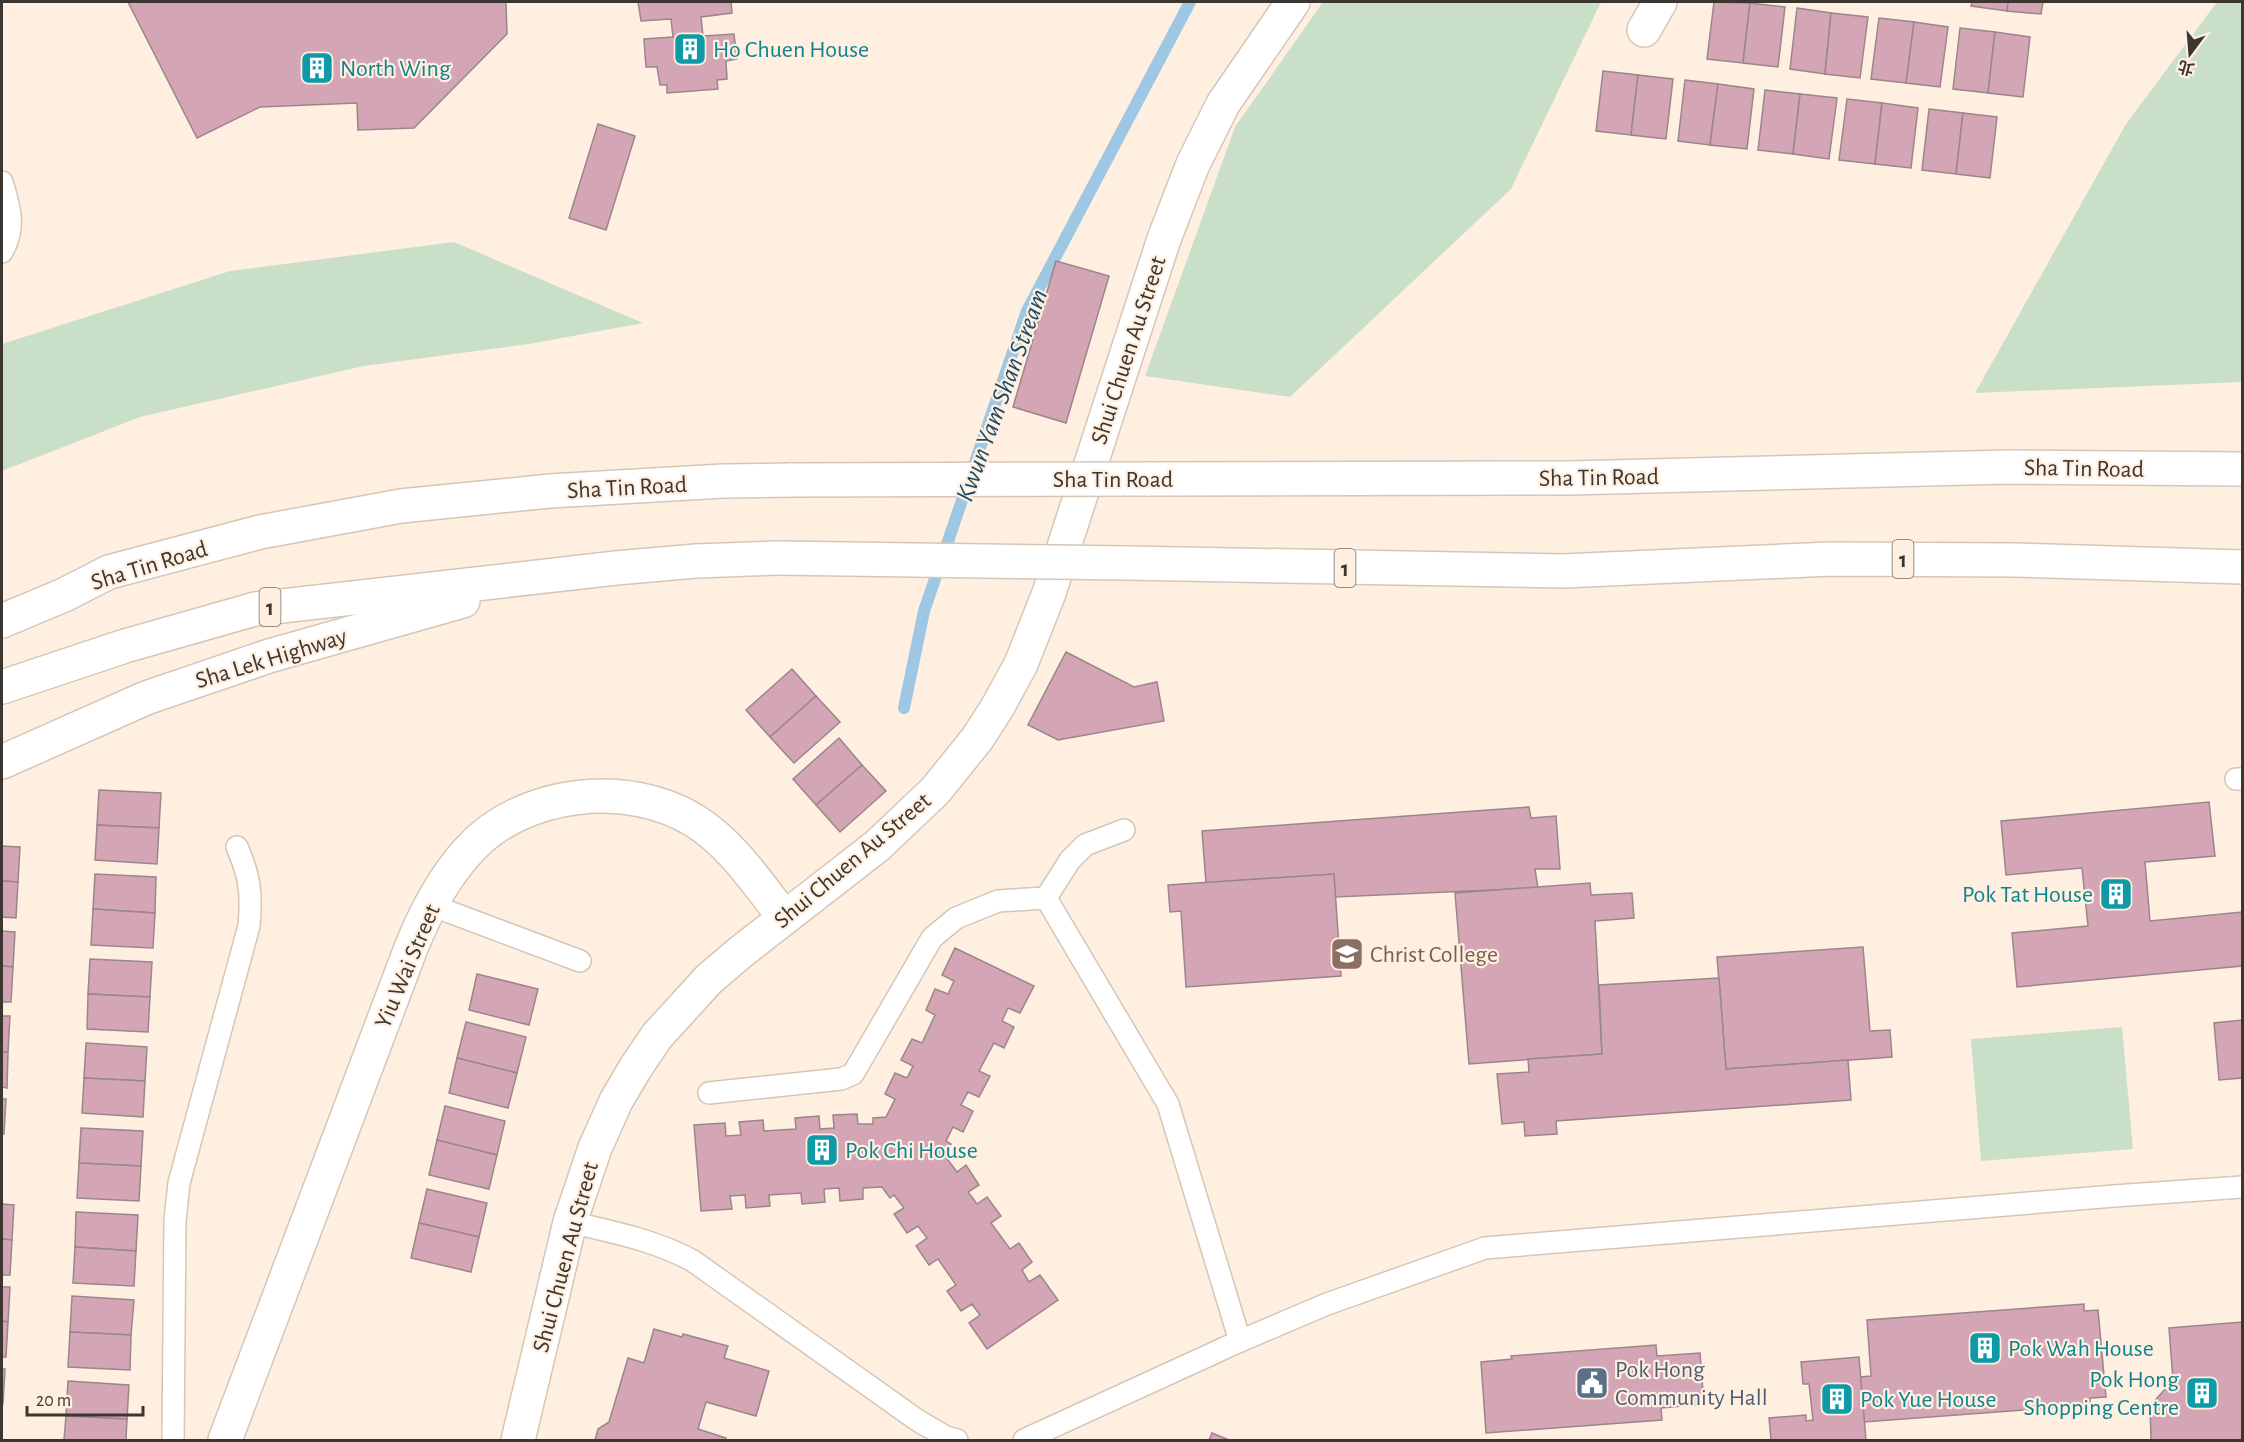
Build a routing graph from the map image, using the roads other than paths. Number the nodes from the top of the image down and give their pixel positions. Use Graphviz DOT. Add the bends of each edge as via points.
graph roads {
  1 [pos="1293,2"];
  2 [pos="1660,2"];
  3 [pos="1644,30"];
  4 [pos="2,182"];
  5 [pos="2,252"];
  6 [pos="2242,470"];
  7 [pos="2242,567"];
  8 [pos="109,572"];
  9 [pos="548,576"];
  10 [pos="2,599"];
  11 [pos="2,621"];
  12 [pos="2,687"];
  13 [pos="2,762"];
  14 [pos="1124,830"];
  15 [pos="237,847"];
  16 [pos="1046,898"];
  17 [pos="431,905"];
  18 [pos="784,917"];
  19 [pos="580,961"];
  20 [pos="709,1092"];
  21 [pos="2242,1187"];
  22 [pos="570,1222"];
  23 [pos="1240,1341"];
  24 [pos="173,1440"];
  25 [pos="225,1440"];
  26 [pos="518,1440"];
  27 [pos="957,1440"];
  28 [pos="1024,1440"];
  1 -- 18 [label="main road, Shui Chuen Au Street" via="1223,104 1193,164 1164,239 1042,612 1021,664 997,708 957,765 908,818"];
  2 -- 3 [label="main road"];
  4 -- 5 [label="lane" via="11,220 9,239"];
  6 -- 8 [label="main road, Sha Tin Road, bridge" via="2007,466 1581,478 713,482 550,491 401,506 260,532"];
  7 -- 9 [label="main road, 1, bridge" via="1831,559 1563,571 778,558 696,561"];
  8 -- 10 [label="main road"];
  8 -- 11 [label="main road, Sha Tin Road"];
  9 -- 12 [label="main road, 1" via="255,609"];
  9 -- 13 [label="main road, Sha Lek Highway" via="268,656 146,698"];
  14 -- 16 [label="lane" via="1085,845 1070,860"];
  15 -- 24 [label="lane" via="247,871 252,901 249,926 179,1183 175,1220"];
  16 -- 20 [label="lane" via="998,901 956,918 932,938 854,1074 841,1079"];
  16 -- 23 [label="lane" via="1168,1104"];
  17 -- 18 [label="main road, Yiu Wai Street" via="469,850 504,822 544,805 614,797 676,811 712,833"];
  17 -- 19 [label="lane"];
  17 -- 25 [label="main road, Yiu Wai Street" via="411,948"];
  18 -- 22 [label="main road, Shui Chuen Au Street" via="709,979 657,1036 616,1101"];
  21 -- 23 [label="lane" via="1485,1248 1327,1304"];
  22 -- 26 [label="main road, Shui Chuen Au Street"];
  22 -- 27 [label="lane" via="639,1238 693,1261 917,1420"];
  23 -- 28 [label="lane"];
}
